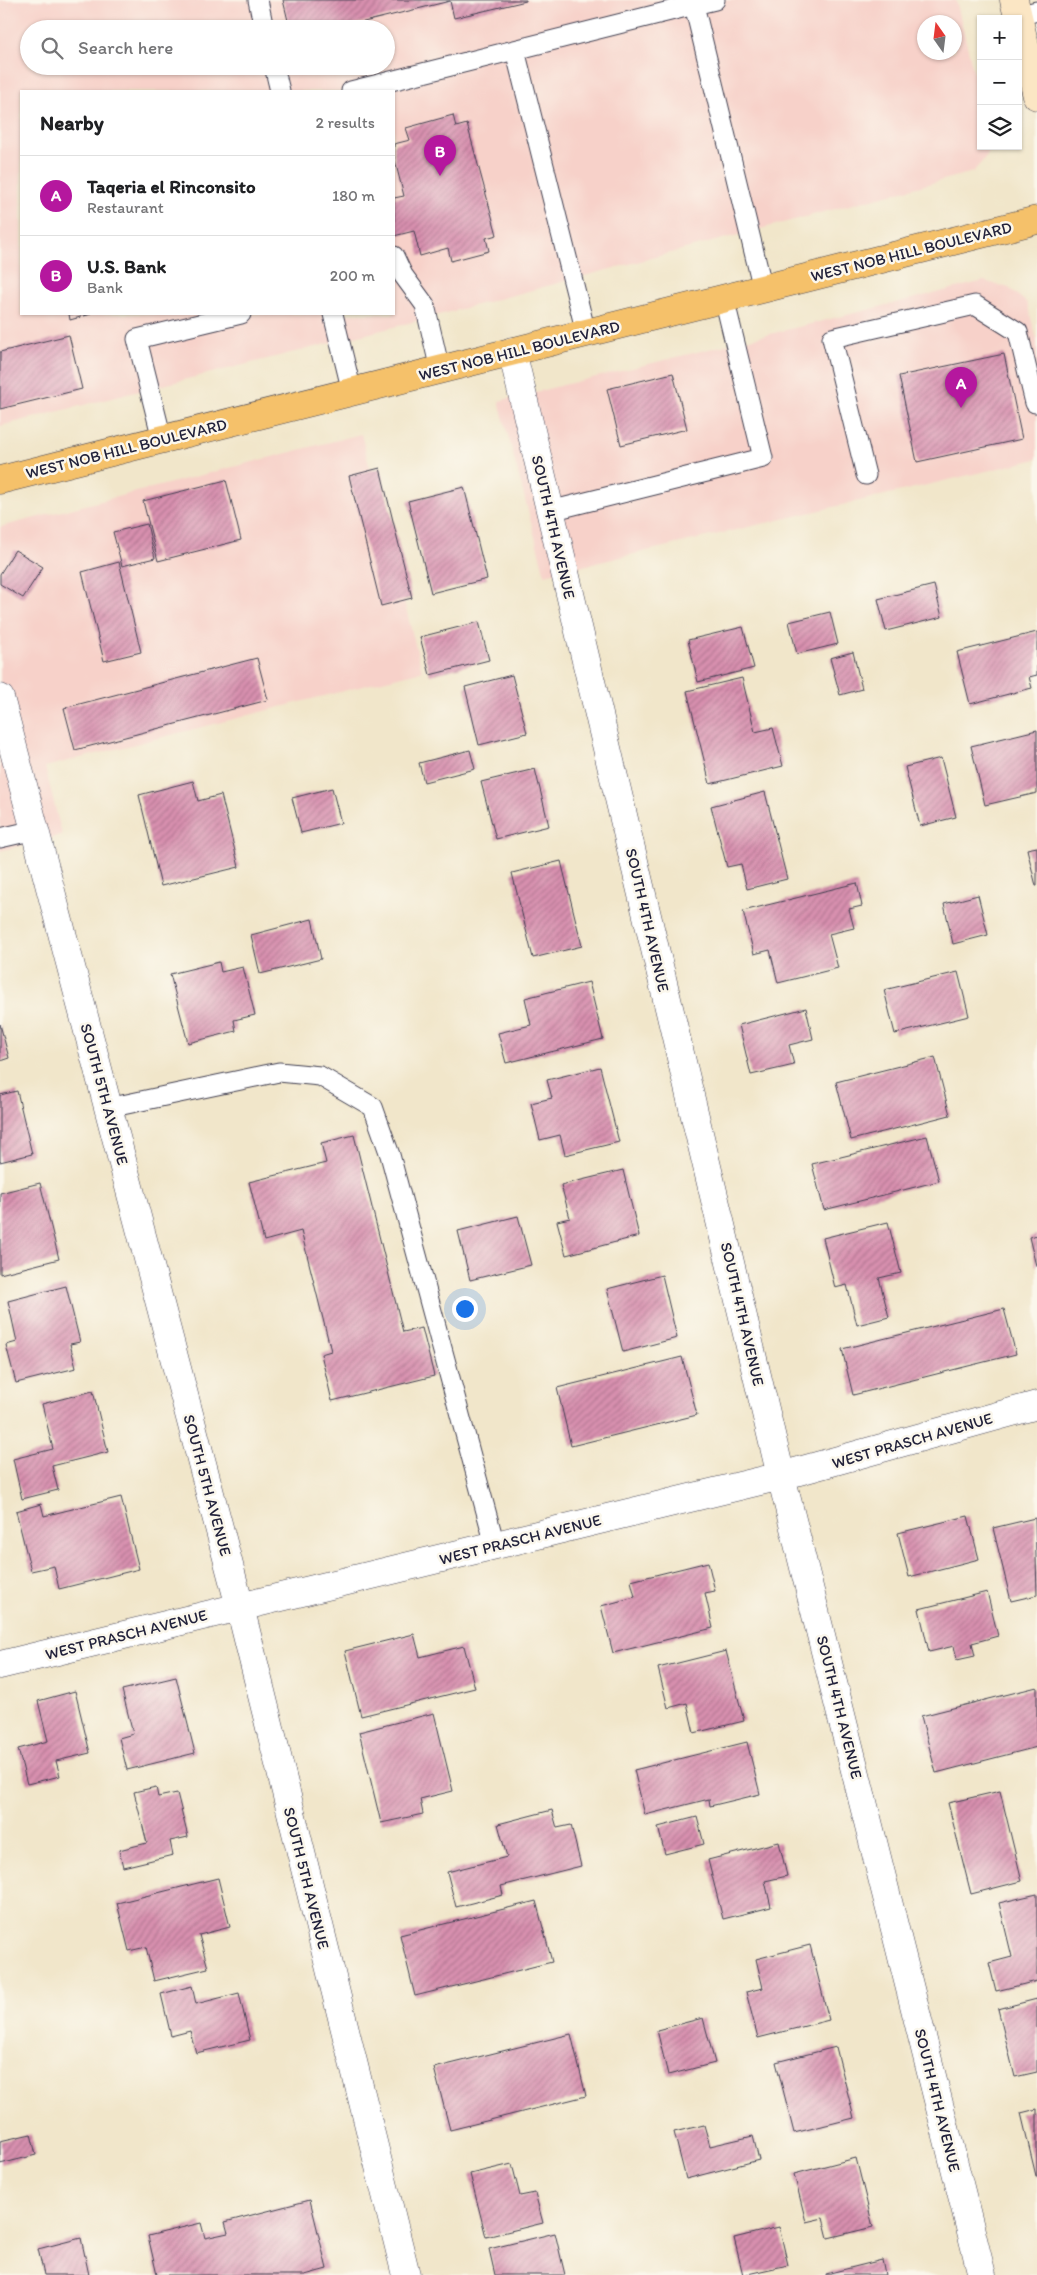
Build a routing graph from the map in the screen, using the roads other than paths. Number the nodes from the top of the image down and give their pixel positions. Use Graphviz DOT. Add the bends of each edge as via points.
graph roads {
  1 [pos="258,0"];
  2 [pos="715,0"];
  3 [pos="694,5"];
  4 [pos="1023,9"];
  5 [pos="262,20"];
  6 [pos="515,50"];
  7 [pos="276,75"];
  8 [pos="280,90"];
  9 [pos="355,90"];
  10 [pos="1037,96"];
  11 [pos="1037,220"];
  12 [pos="395,258"];
  13 [pos="763,289"];
  14 [pos="724,298"];
  15 [pos="237,315"];
  16 [pos="333,315"];
  17 [pos="586,333"];
  18 [pos="512,351"];
  19 [pos="440,370"];
  20 [pos="352,392"];
  21 [pos="1037,403"];
  22 [pos="162,439"];
  23 [pos="866,474"];
  24 [pos="0,480"];
  25 [pos="550,511"];
  26 [pos="0,698"];
  27 [pos="35,830"];
  28 [pos="0,838"];
  29 [pos="108,1108"];
  30 [pos="1037,1405"];
  31 [pos="781,1476"];
  32 [pos="494,1545"];
  33 [pos="240,1606"];
  34 [pos="0,1665"];
  35 [pos="406,2275"];
  36 [pos="982,2275"];
  1 -- 5 [label="lane"];
  2 -- 3 [label="lane"];
  3 -- 6 [label="lane"];
  3 -- 13 [label="lane"];
  4 -- 10 [label="street"];
  6 -- 9 [label="lane"];
  6 -- 17 [label="lane"];
  7 -- 8 [label="lane"];
  11 -- 13 [label="main road, WEST NOB HILL BOULEVARD"];
  12 -- 19 [label="lane" via="425,305"];
  13 -- 14 [label="main road, WEST NOB HILL BOULEVARD"];
  14 -- 17 [label="main road, WEST NOB HILL BOULEVARD"];
  14 -- 25 [label="lane" via="762,458"];
  15 -- 22 [label="lane" via="138,339"];
  16 -- 20 [label="lane"];
  17 -- 18 [label="main road, WEST NOB HILL BOULEVARD"];
  18 -- 19 [label="main road, WEST NOB HILL BOULEVARD"];
  18 -- 25 [label="street, SOUTH 4TH AVENUE"];
  19 -- 20 [label="main road, WEST NOB HILL BOULEVARD"];
  20 -- 22 [label="main road, WEST NOB HILL BOULEVARD"];
  21 -- 23 [label="lane" via="1018,332 975,305 832,338"];
  22 -- 24 [label="main road, WEST NOB HILL BOULEVARD"];
  25 -- 31 [label="street, SOUTH 4TH AVENUE"];
  26 -- 27 [label="street, SOUTH 5TH AVENUE"];
  27 -- 28 [label="lane"];
  27 -- 29 [label="street, SOUTH 5TH AVENUE"];
  29 -- 32 [label="lane" via="279,1072 320,1076 373,1107 390,1155"];
  29 -- 33 [label="street, SOUTH 5TH AVENUE"];
  30 -- 31 [label="street, WEST PRASCH AVENUE"];
  31 -- 32 [label="street, WEST PRASCH AVENUE"];
  31 -- 36 [label="street, SOUTH 4TH AVENUE"];
  32 -- 33 [label="street, WEST PRASCH AVENUE"];
  33 -- 34 [label="street, WEST PRASCH AVENUE"];
  33 -- 35 [label="street, SOUTH 5TH AVENUE"];
}
